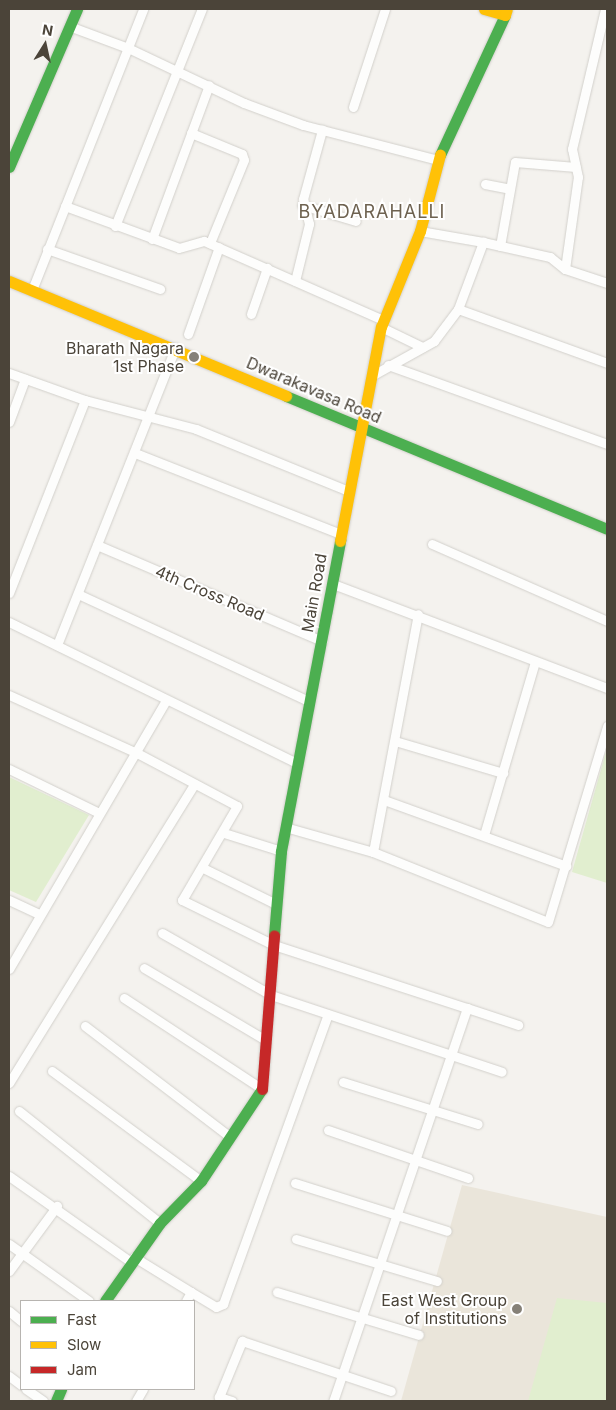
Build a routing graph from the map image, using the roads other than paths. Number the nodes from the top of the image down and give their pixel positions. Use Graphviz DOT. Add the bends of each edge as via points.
graph roads {
  1 [pos="77,9"];
  2 [pos="143,9"];
  3 [pos="202,9"];
  4 [pos="385,9"];
  5 [pos="484,9"];
  6 [pos="605,9"];
  7 [pos="506,12"];
  8 [pos="69,26"];
  9 [pos="128,48"];
  10 [pos="176,70"];
  11 [pos="208,84"];
  12 [pos="353,107"];
  13 [pos="322,130"];
  14 [pos="191,133"];
  15 [pos="438,160"];
  16 [pos="9,167"];
  17 [pos="576,167"];
  18 [pos="485,184"];
  19 [pos="510,188"];
  20 [pos="302,205"];
  21 [pos="65,206"];
  22 [pos="356,220"];
  23 [pos="115,226"];
  24 [pos="420,231"];
  25 [pos="152,239"];
  26 [pos="483,242"];
  27 [pos="210,243"];
  28 [pos="500,246"];
  29 [pos="219,247"];
  30 [pos="47,249"];
  31 [pos="267,268"];
  32 [pos="565,269"];
  33 [pos="9,281"];
  34 [pos="295,281"];
  35 [pos="607,283"];
  36 [pos="160,289"];
  37 [pos="32,290"];
  38 [pos="458,309"];
  39 [pos="251,314"];
  40 [pos="382,323"];
  41 [pos="188,334"];
  42 [pos="422,347"];
  43 [pos="175,348"];
  44 [pos="607,363"];
  45 [pos="388,365"];
  46 [pos="9,373"];
  47 [pos="373,375"];
  48 [pos="25,379"];
  49 [pos="85,400"];
  50 [pos="150,418"];
  51 [pos="9,422"];
  52 [pos="361,428"];
  53 [pos="607,444"];
  54 [pos="136,452"];
  55 [pos="349,491"];
  56 [pos="607,529"];
  57 [pos="342,534"];
  58 [pos="432,544"];
  59 [pos="97,545"];
  60 [pos="333,584"];
  61 [pos="9,593"];
  62 [pos="78,594"];
  63 [pos="418,614"];
  64 [pos="607,621"];
  65 [pos="9,622"];
  66 [pos="322,641"];
  67 [pos="58,645"];
  68 [pos="535,662"];
  69 [pos="607,688"];
  70 [pos="9,695"];
  71 [pos="166,700"];
  72 [pos="309,701"];
  73 [pos="607,726"];
  74 [pos="395,741"];
  75 [pos="137,753"];
  76 [pos="297,763"];
  77 [pos="9,769"];
  78 [pos="503,773"];
  79 [pos="194,785"];
  80 [pos="384,800"];
  81 [pos="97,812"];
  82 [pos="285,827"];
  83 [pos="224,833"];
  84 [pos="484,835"];
  85 [pos="281,851"];
  86 [pos="373,852"];
  87 [pos="566,866"];
  88 [pos="203,868"];
  89 [pos="9,900"];
  90 [pos="276,904"];
  91 [pos="39,914"];
  92 [pos="162,934"];
  93 [pos="274,945"];
  94 [pos="144,968"];
  95 [pos="9,969"];
  96 [pos="271,995"];
  97 [pos="124,998"];
  98 [pos="467,1008"];
  99 [pos="328,1014"];
  100 [pos="518,1024"];
  101 [pos="85,1026"];
  102 [pos="264,1039"];
  103 [pos="451,1057"];
  104 [pos="52,1071"];
  105 [pos="502,1072"];
  106 [pos="343,1082"];
  107 [pos="9,1083"];
  108 [pos="262,1089"];
  109 [pos="433,1109"];
  110 [pos="19,1111"];
  111 [pos="478,1124"];
  112 [pos="328,1130"];
  113 [pos="230,1136"];
  114 [pos="417,1159"];
  115 [pos="9,1176"];
  116 [pos="468,1178"];
  117 [pos="201,1181"];
  118 [pos="296,1182"];
  119 [pos="57,1206"];
  120 [pos="398,1214"];
  121 [pos="160,1222"];
  122 [pos="447,1231"];
  123 [pos="296,1239"];
  124 [pos="9,1244"];
  125 [pos="22,1253"];
  126 [pos="133,1260"];
  127 [pos="382,1264"];
  128 [pos="9,1271"];
  129 [pos="437,1281"];
  130 [pos="191,1292"];
  131 [pos="277,1292"];
  132 [pos="89,1300"];
  133 [pos="106,1300"];
  134 [pos="187,1300"];
  135 [pos="9,1311"];
  136 [pos="364,1317"];
  137 [pos="20,1320"];
  138 [pos="419,1334"];
  139 [pos="343,1375"];
  140 [pos="9,1376"];
  141 [pos="20,1384"];
  142 [pos="27,1390"];
  143 [pos="142,1390"];
  144 [pos="391,1391"];
  145 [pos="43,1401"];
  146 [pos="136,1401"];
  147 [pos="232,1401"];
  148 [pos="333,1401"];
  1 -- 8 [label="street"];
  2 -- 9 [label="street"];
  3 -- 10 [label="street"];
  4 -- 12 [label="street"];
  5 -- 7 [label="street"];
  6 -- 17 [label="street" via="577,120 572,149"];
  7 -- 15 [label="street, Main Road"];
  8 -- 9 [label="street"];
  8 -- 16 [label="street"];
  9 -- 10 [label="street"];
  9 -- 21 [label="street"];
  10 -- 11 [label="street"];
  10 -- 23 [label="street"];
  11 -- 13 [label="street" via="244,103"];
  11 -- 14 [label="street"];
  13 -- 15 [label="street"];
  13 -- 20 [label="street"];
  14 -- 25 [label="street"];
  14 -- 27 [label="street" via="242,154 244,160"];
  15 -- 24 [label="street, Main Road"];
  17 -- 19 [label="street" via="518,160"];
  17 -- 32 [label="street"];
  18 -- 19 [label="street"];
  19 -- 28 [label="street"];
  20 -- 22 [label="street"];
  20 -- 34 [label="street" via="309,224"];
  21 -- 23 [label="street"];
  21 -- 30 [label="street"];
  23 -- 25 [label="street"];
  24 -- 26 [label="street"];
  24 -- 40 [label="street, Main Road"];
  25 -- 27 [label="street" via="179,248 204,240"];
  26 -- 28 [label="street"];
  26 -- 38 [label="street"];
  27 -- 29 [label="street"];
  28 -- 32 [label="street" via="550,257"];
  29 -- 31 [label="street"];
  29 -- 41 [label="street"];
  30 -- 36 [label="street"];
  30 -- 37 [label="street"];
  31 -- 34 [label="street"];
  31 -- 39 [label="street"];
  32 -- 35 [label="street"];
  33 -- 37 [label="street, Dwarakavasa Road"];
  34 -- 40 [label="street"];
  37 -- 43 [label="street, Dwarakavasa Road"];
  38 -- 42 [label="street" via="434,341"];
  38 -- 44 [label="street"];
  40 -- 42 [label="street"];
  40 -- 47 [label="street, Main Road"];
  42 -- 45 [label="street"];
  43 -- 50 [label="street"];
  43 -- 52 [label="street, Dwarakavasa Road"];
  45 -- 47 [label="street"];
  45 -- 53 [label="street"];
  46 -- 48 [label="street"];
  47 -- 52 [label="street, Main Road"];
  48 -- 49 [label="street"];
  48 -- 51 [label="street"];
  49 -- 50 [label="street"];
  49 -- 61 [label="street"];
  50 -- 54 [label="street"];
  50 -- 55 [label="street" via="196,429"];
  52 -- 55 [label="street, Main Road"];
  52 -- 56 [label="street, Dwarakavasa Road"];
  54 -- 57 [label="street"];
  54 -- 59 [label="street"];
  55 -- 57 [label="street, Main Road"];
  57 -- 60 [label="street, Main Road"];
  58 -- 64 [label="street"];
  59 -- 62 [label="street"];
  59 -- 66 [label="street, 4th Cross Road"];
  60 -- 63 [label="street"];
  60 -- 66 [label="street, Main Road"];
  62 -- 67 [label="street"];
  62 -- 72 [label="street"];
  63 -- 68 [label="street"];
  63 -- 74 [label="street"];
  65 -- 67 [label="street"];
  66 -- 72 [label="street, Main Road"];
  67 -- 71 [label="street"];
  68 -- 69 [label="street"];
  68 -- 78 [label="street"];
  70 -- 75 [label="street"];
  71 -- 75 [label="street"];
  71 -- 76 [label="street"];
  72 -- 76 [label="street, Main Road"];
  73 -- 87 [label="street"];
  74 -- 78 [label="street"];
  74 -- 80 [label="street"];
  75 -- 79 [label="street"];
  75 -- 81 [label="street"];
  76 -- 82 [label="street, Main Road"];
  77 -- 81 [label="street"];
  78 -- 84 [label="street"];
  79 -- 83 [label="street" via="237,806"];
  79 -- 107 [label="street"];
  80 -- 84 [label="street"];
  80 -- 86 [label="street"];
  81 -- 91 [label="street"];
  82 -- 85 [label="street, Main Road"];
  82 -- 86 [label="street"];
  83 -- 85 [label="street"];
  83 -- 88 [label="street"];
  84 -- 87 [label="street"];
  85 -- 90 [label="street, Main Road"];
  86 -- 87 [label="street" via="548,922"];
  88 -- 90 [label="street"];
  88 -- 93 [label="street" via="182,900"];
  89 -- 91 [label="street"];
  90 -- 93 [label="street, Main Road"];
  91 -- 95 [label="street"];
  92 -- 96 [label="street"];
  93 -- 96 [label="street, Main Road"];
  93 -- 98 [label="street"];
  94 -- 102 [label="street"];
  96 -- 99 [label="street"];
  96 -- 102 [label="street, Main Road"];
  97 -- 108 [label="street"];
  98 -- 100 [label="street"];
  98 -- 103 [label="street"];
  99 -- 103 [label="street"];
  99 -- 130 [label="street" via="223,1304 216,1308"];
  101 -- 113 [label="street"];
  102 -- 108 [label="street, Main Road"];
  103 -- 105 [label="street"];
  103 -- 109 [label="street"];
  104 -- 117 [label="street"];
  106 -- 109 [label="street"];
  108 -- 113 [label="street"];
  109 -- 111 [label="street"];
  109 -- 114 [label="street"];
  110 -- 121 [label="street"];
  112 -- 114 [label="street"];
  113 -- 117 [label="street"];
  114 -- 116 [label="street"];
  114 -- 120 [label="street"];
  115 -- 119 [label="street"];
  117 -- 121 [label="street"];
  118 -- 120 [label="street"];
  119 -- 125 [label="street"];
  119 -- 126 [label="street"];
  120 -- 122 [label="street"];
  120 -- 127 [label="street"];
  121 -- 126 [label="street"];
  123 -- 127 [label="street"];
  124 -- 125 [label="street"];
  125 -- 128 [label="street"];
  125 -- 132 [label="street"];
  126 -- 130 [label="street"];
  126 -- 133 [label="street"];
  127 -- 129 [label="street"];
  127 -- 136 [label="street"];
  130 -- 134 [label="street"];
  131 -- 136 [label="street"];
  135 -- 137 [label="street"];
  136 -- 138 [label="street"];
  136 -- 139 [label="street"];
  139 -- 144 [label="street"];
  139 -- 147 [label="street" via="242,1341 219,1397"];
  139 -- 148 [label="street"];
  140 -- 141 [label="street"];
  142 -- 145 [label="street"];
  143 -- 146 [label="street"];
}
